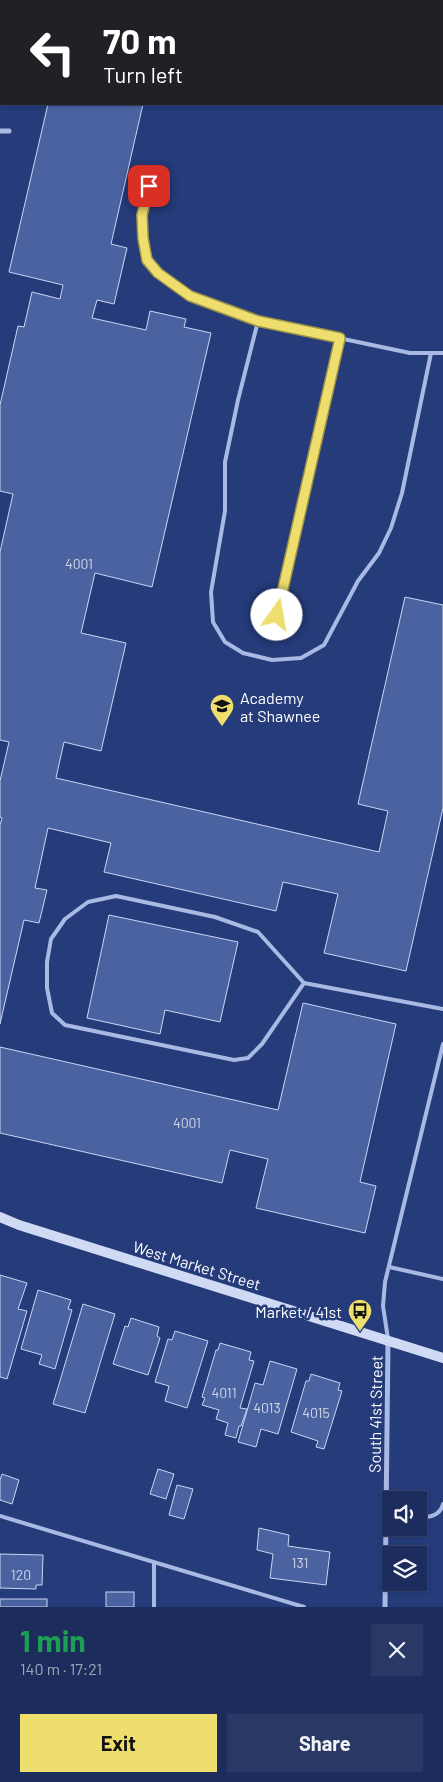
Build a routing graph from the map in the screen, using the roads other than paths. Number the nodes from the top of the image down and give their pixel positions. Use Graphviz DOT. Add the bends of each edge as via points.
graph roads {
  1 [pos="0,131"];
  2 [pos="9,131"];
  3 [pos="152,171"];
  4 [pos="258,321"];
  5 [pos="340,338"];
  6 [pos="430,353"];
  7 [pos="443,353"];
  8 [pos="277,615"];
  9 [pos="304,983"];
  10 [pos="443,1009"];
  11 [pos="443,1044"];
  12 [pos="0,1217"];
  13 [pos="389,1267"];
  14 [pos="443,1279"];
  15 [pos="388,1341"];
  16 [pos="443,1358"];
  17 [pos="389,1491"];
  18 [pos="443,1504"];
  19 [pos="0,1516"];
  20 [pos="427,1517"];
  21 [pos="388,1536"];
  22 [pos="154,1563"];
  23 [pos="154,1607"];
  24 [pos="304,1607"];
  25 [pos="386,1607"];
  1 -- 2 [label="street"];
  3 -- 4 [label="lane" via="142,215 147,260 158,273 190,296"];
  4 -- 5 [label="lane"];
  4 -- 6 [label="lane" via="225,462 225,510 211,592 212,622 225,642 243,653 272,660 301,658 324,645 358,581 379,553 402,493"];
  5 -- 6 [label="lane" via="410,353"];
  5 -- 8 [label="lane"];
  6 -- 7 [label="lane"];
  9 -- 9 [label="lane" via="258,932 215,917 116,896 88,902 65,919 51,939 47,962 47,988 52,1013 65,1025 234,1060 248,1058 262,1044"];
  9 -- 10 [label="lane"];
  11 -- 13 [label="lane"];
  12 -- 15 [label="street, West Market Street"];
  13 -- 14 [label="lane"];
  13 -- 15 [label="lane" via="383,1306"];
  15 -- 16 [label="street, West Market Street"];
  15 -- 17 [label="street, South 41st Street"];
  18 -- 20 [label="lane" via="442,1510"];
  19 -- 22 [label="lane"];
  21 -- 25 [label="street, South 41st Street"];
  22 -- 23 [label="lane"];
  22 -- 24 [label="lane"];
}
